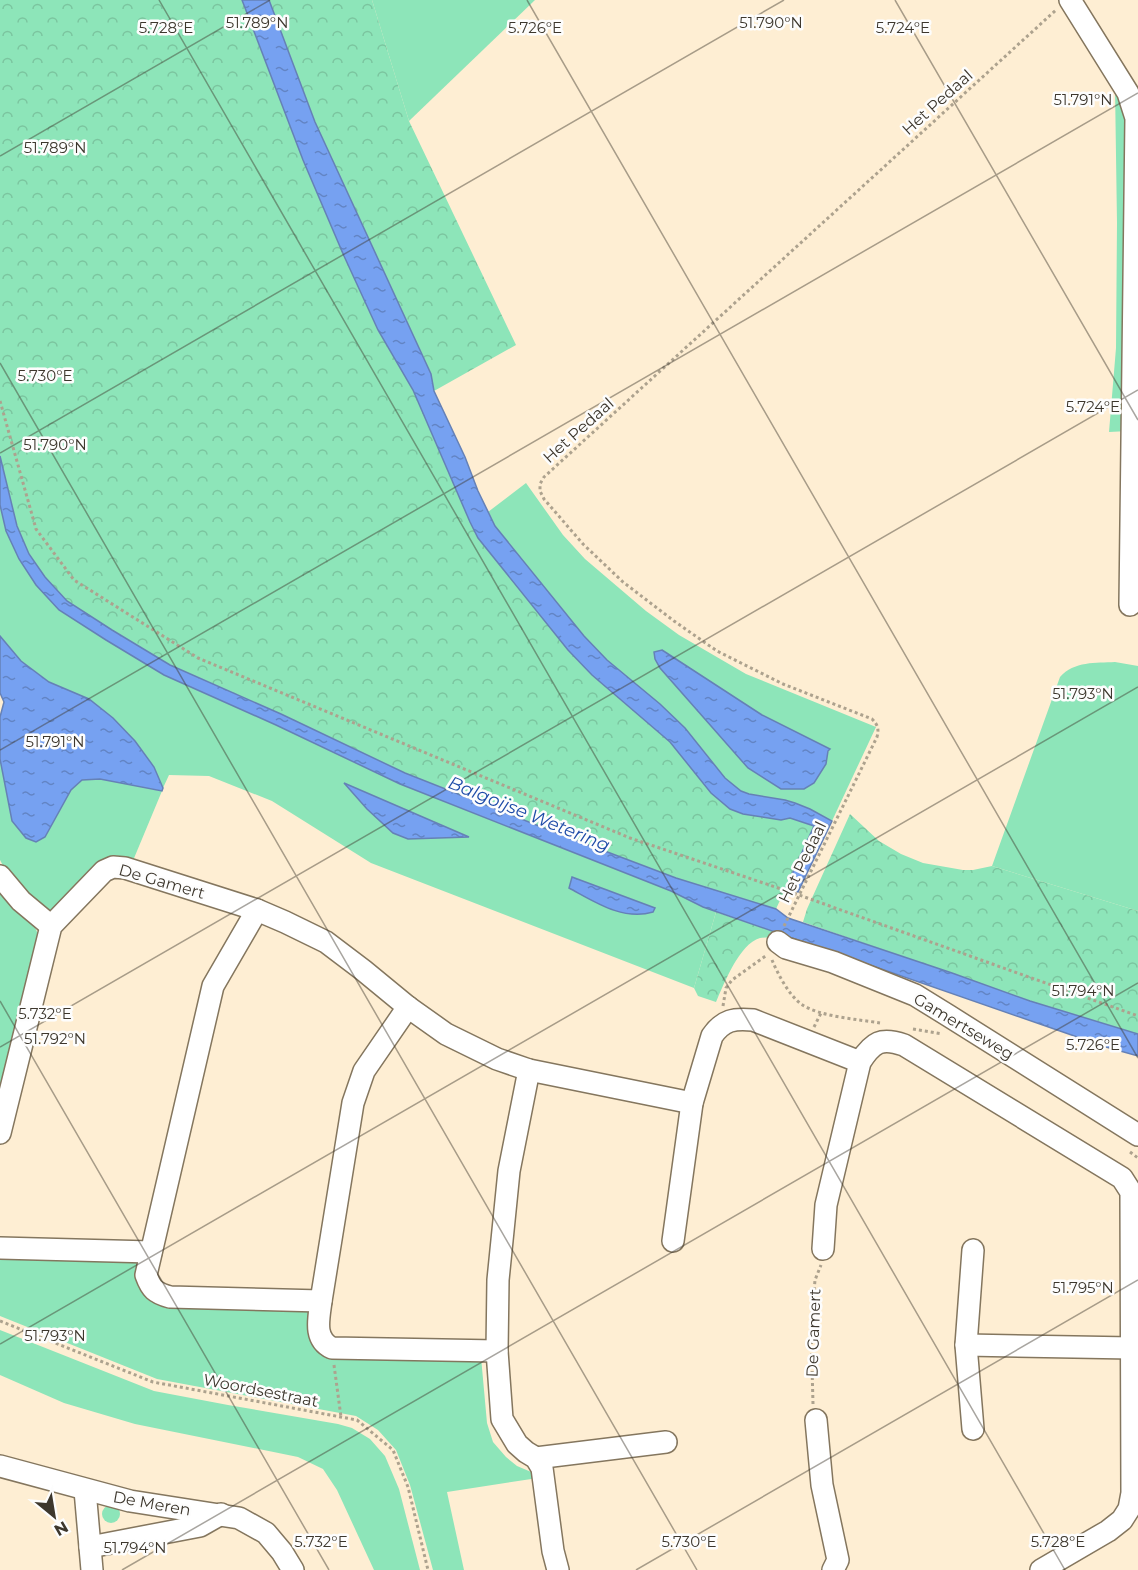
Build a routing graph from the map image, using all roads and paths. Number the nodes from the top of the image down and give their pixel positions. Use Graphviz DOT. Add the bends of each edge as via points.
graph roads {
  1 [pos="1064,4"];
  2 [pos="0,400"];
  3 [pos="1130,605"];
  4 [pos="0,876"];
  5 [pos="799,895"];
  6 [pos="257,910"];
  7 [pos="51,926"];
  8 [pos="779,938"];
  9 [pos="408,1007"];
  10 [pos="1138,1016"];
  11 [pos="727,1022"];
  12 [pos="860,1062"];
  13 [pos="529,1071"];
  14 [pos="692,1103"];
  15 [pos="0,1133"];
  16 [pos="1138,1135"];
  17 [pos="672,1241"];
  18 [pos="0,1248"];
  19 [pos="823,1249"];
  20 [pos="973,1250"];
  21 [pos="151,1252"];
  22 [pos="321,1301"];
  23 [pos="0,1321"];
  24 [pos="966,1345"];
  25 [pos="332,1348"];
  26 [pos="1132,1348"];
  27 [pos="497,1351"];
  28 [pos="341,1417"];
  29 [pos="816,1420"];
  30 [pos="973,1429"];
  31 [pos="666,1442"];
  32 [pos="536,1458"];
  33 [pos="0,1466"];
  34 [pos="85,1490"];
  35 [pos="221,1514"];
  36 [pos="90,1547"];
  37 [pos="92,1570"];
  38 [pos="293,1570"];
  39 [pos="428,1570"];
  40 [pos="558,1570"];
  41 [pos="833,1570"];
  42 [pos="1041,1570"];
  1 -- 3 [label="street" via="1128,93 1136,118"];
  1 -- 5 [label="path, Het Pedaal" via="540,484 544,500 583,544 623,582 674,621 717,651 877,724 877,737"];
  2 -- 5 [label="path" via="36,529 74,580 198,658 630,838"];
  4 -- 7 [label="street" via="21,901"];
  5 -- 8 [label="path, Het Pedaal"];
  5 -- 10 [label="path"];
  6 -- 7 [label="street, De Gamert" via="113,867 104,871"];
  6 -- 9 [label="street, De Gamert" via="326,942"];
  6 -- 21 [label="street" via="213,986"];
  7 -- 15 [label="street"];
  8 -- 11 [label="path, Het Pedaal" via="769,953 726,988 723,1006"];
  8 -- 16 [label="street, Gamertseweg" via="786,948 833,962 915,996"];
  9 -- 13 [label="street, De Gamert" via="446,1035"];
  9 -- 22 [label="street" via="364,1071 352,1103"];
  11 -- 12 [label="street" via="739,1018 753,1020"];
  11 -- 14 [label="street" via="712,1036"];
  12 -- 19 [label="street" via="826,1205"];
  12 -- 26 [label="street" via="878,1042 904,1045 1122,1178 1131,1192"];
  13 -- 14 [label="street, De Gamert"];
  13 -- 27 [label="street" via="509,1171 498,1280"];
  14 -- 17 [label="street"];
  18 -- 21 [label="street"];
  19 -- 29 [label="path, De Gamert" via="815,1280 811,1328"];
  20 -- 24 [label="street"];
  21 -- 22 [label="street" via="146,1275 150,1285 158,1294 170,1298"];
  22 -- 25 [label="street" via="318,1331"];
  23 -- 28 [label="path, Woordsestraat" via="153,1382"];
  24 -- 26 [label="street"];
  24 -- 30 [label="street"];
  25 -- 27 [label="street"];
  25 -- 28 [label="path"];
  26 -- 42 [label="street" via="1129,1509 1108,1531"];
  27 -- 32 [label="street" via="502,1419 517,1444"];
  28 -- 39 [label="path, Woordsestraat" via="357,1420 393,1450 408,1487"];
  29 -- 41 [label="street" via="822,1485 838,1560"];
  31 -- 32 [label="street"];
  32 -- 40 [label="street" via="542,1468"];
  33 -- 34 [label="street, De Meren"];
  34 -- 35 [label="street, De Meren" via="130,1501"];
  34 -- 36 [label="street"];
  35 -- 36 [label="street, De Meren" via="200,1526"];
  35 -- 38 [label="street, De Meren" via="239,1518 266,1533"];
  36 -- 37 [label="street"];
}
